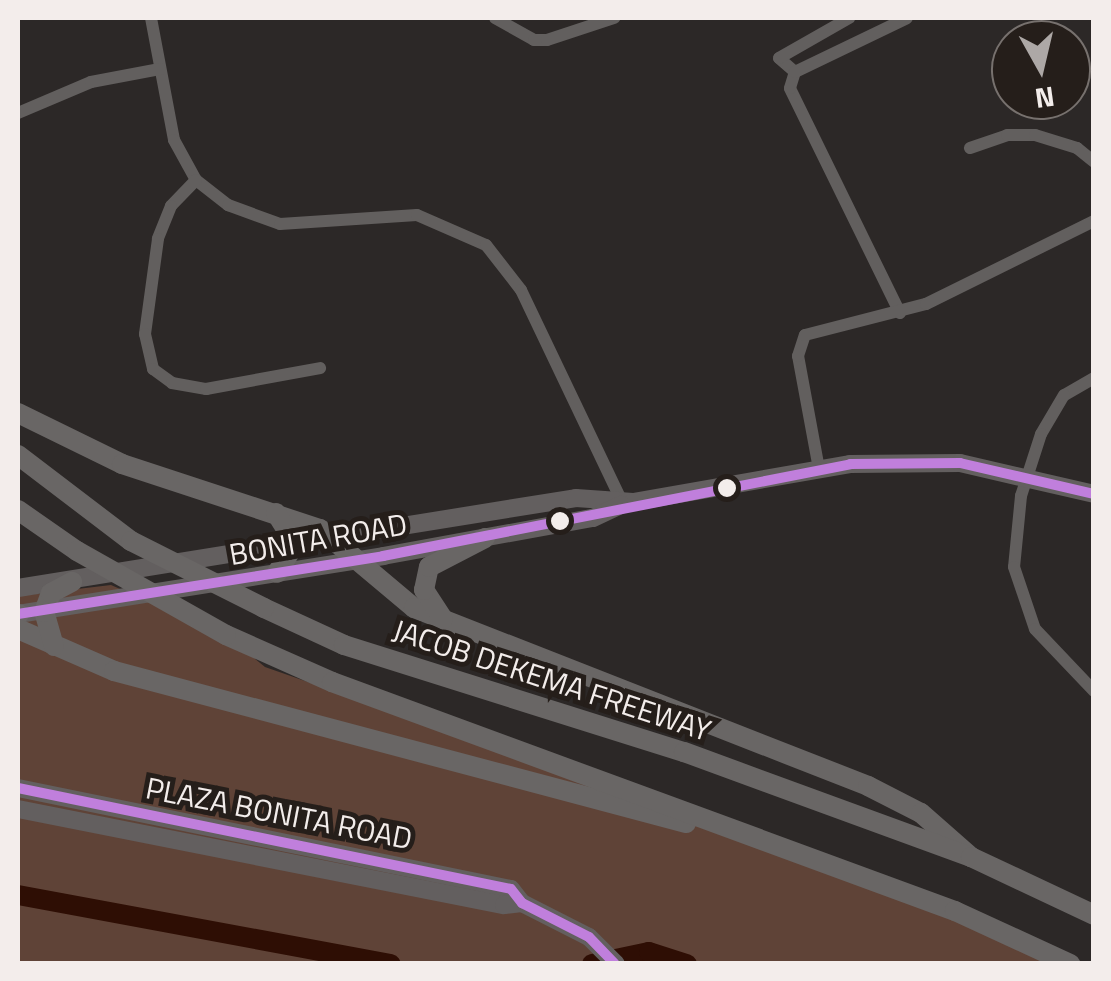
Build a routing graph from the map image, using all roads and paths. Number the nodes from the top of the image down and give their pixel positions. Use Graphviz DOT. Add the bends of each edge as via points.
graph roads {
  1 [pos="152,18"];
  2 [pos="495,18"];
  3 [pos="614,18"];
  4 [pos="850,18"];
  5 [pos="907,18"];
  6 [pos="160,69"];
  7 [pos="795,72"];
  8 [pos="18,112"];
  9 [pos="970,148"];
  10 [pos="1094,162"];
  11 [pos="196,180"];
  12 [pos="1094,220"];
  13 [pos="900,313"];
  14 [pos="320,368"];
  15 [pos="1094,378"];
  16 [pos="18,414"];
  17 [pos="18,455"];
  18 [pos="819,469"];
  19 [pos="1029,475"];
  20 [pos="1094,494"];
  21 [pos="623,504"];
  22 [pos="18,510"];
  23 [pos="274,511"];
  24 [pos="333,538"];
  25 [pos="484,538"];
  26 [pos="295,544"];
  27 [pos="361,560"];
  28 [pos="277,573"];
  29 [pos="72,582"];
  30 [pos="18,588"];
  31 [pos="44,612"];
  32 [pos="18,618"];
  33 [pos="448,624"];
  34 [pos="54,646"];
  35 [pos="1094,691"];
  36 [pos="18,788"];
  37 [pos="18,809"];
  38 [pos="784,850"];
  39 [pos="971,858"];
  40 [pos="522,903"];
  41 [pos="1094,915"];
  42 [pos="616,964"];
  43 [pos="1070,964"];
  1 -- 6 [label="street"];
  2 -- 3 [label="street" via="548,40"];
  4 -- 7 [label="street" via="780,58"];
  5 -- 7 [label="street"];
  6 -- 8 [label="street" via="90,82"];
  6 -- 11 [label="street" via="174,140"];
  7 -- 13 [label="street" via="790,88"];
  9 -- 10 [label="street" via="1007,135 1035,136 1061,141"];
  11 -- 14 [label="street" via="170,206 158,240 145,334 153,368 172,383 206,389"];
  11 -- 21 [label="street" via="261,220 305,225 384,212 417,215 486,245 521,290"];
  12 -- 13 [label="street"];
  13 -- 18 [label="street" via="816,329 801,342"];
  15 -- 19 [label="street" via="1064,395 1041,434"];
  16 -- 23 [label="highway" via="122,464"];
  17 -- 39 [label="highway, JACOB DEKEMA FREEWAY, bridge" via="131,541 344,645 684,752"];
  18 -- 19 [label="main road, BONITA ROAD" via="923,462"];
  18 -- 21 [label="main road, BONITA ROAD"];
  19 -- 20 [label="main road, BONITA ROAD"];
  19 -- 35 [label="street" via="1015,527 1014,568 1035,629 1063,666"];
  21 -- 24 [label="main road, BONITA ROAD" via="576,498"];
  21 -- 25 [label="main road, BONITA ROAD" via="592,518"];
  22 -- 38 [label="highway, bridge" via="226,635 332,682"];
  23 -- 24 [label="highway"];
  23 -- 26 [label="highway"];
  24 -- 26 [label="main road, BONITA ROAD"];
  24 -- 27 [label="highway"];
  25 -- 27 [label="main road, BONITA ROAD"];
  25 -- 33 [label="highway" via="429,566 424,590"];
  26 -- 28 [label="highway"];
  26 -- 29 [label="main road, BONITA ROAD"];
  27 -- 28 [label="main road, BONITA ROAD"];
  27 -- 33 [label="highway" via="414,608"];
  28 -- 31 [label="main road, BONITA ROAD"];
  29 -- 30 [label="main road, BONITA ROAD"];
  29 -- 31 [label="highway" via="51,592"];
  31 -- 32 [label="main road, BONITA ROAD"];
  31 -- 34 [label="highway"];
  32 -- 34 [label="highway"];
  33 -- 39 [label="highway" via="868,786 921,813"];
  34 -- 38 [label="highway" via="114,671"];
  36 -- 40 [label="main road, PLAZA BONITA ROAD" via="510,889"];
  37 -- 40 [label="main road, PLAZA BONITA ROAD" via="504,905"];
  38 -- 43 [label="highway" via="956,911"];
  39 -- 41 [label="highway, JACOB DEKEMA FREEWAY"];
  40 -- 42 [label="main road, PLAZA BONITA ROAD" via="589,937"];
}
